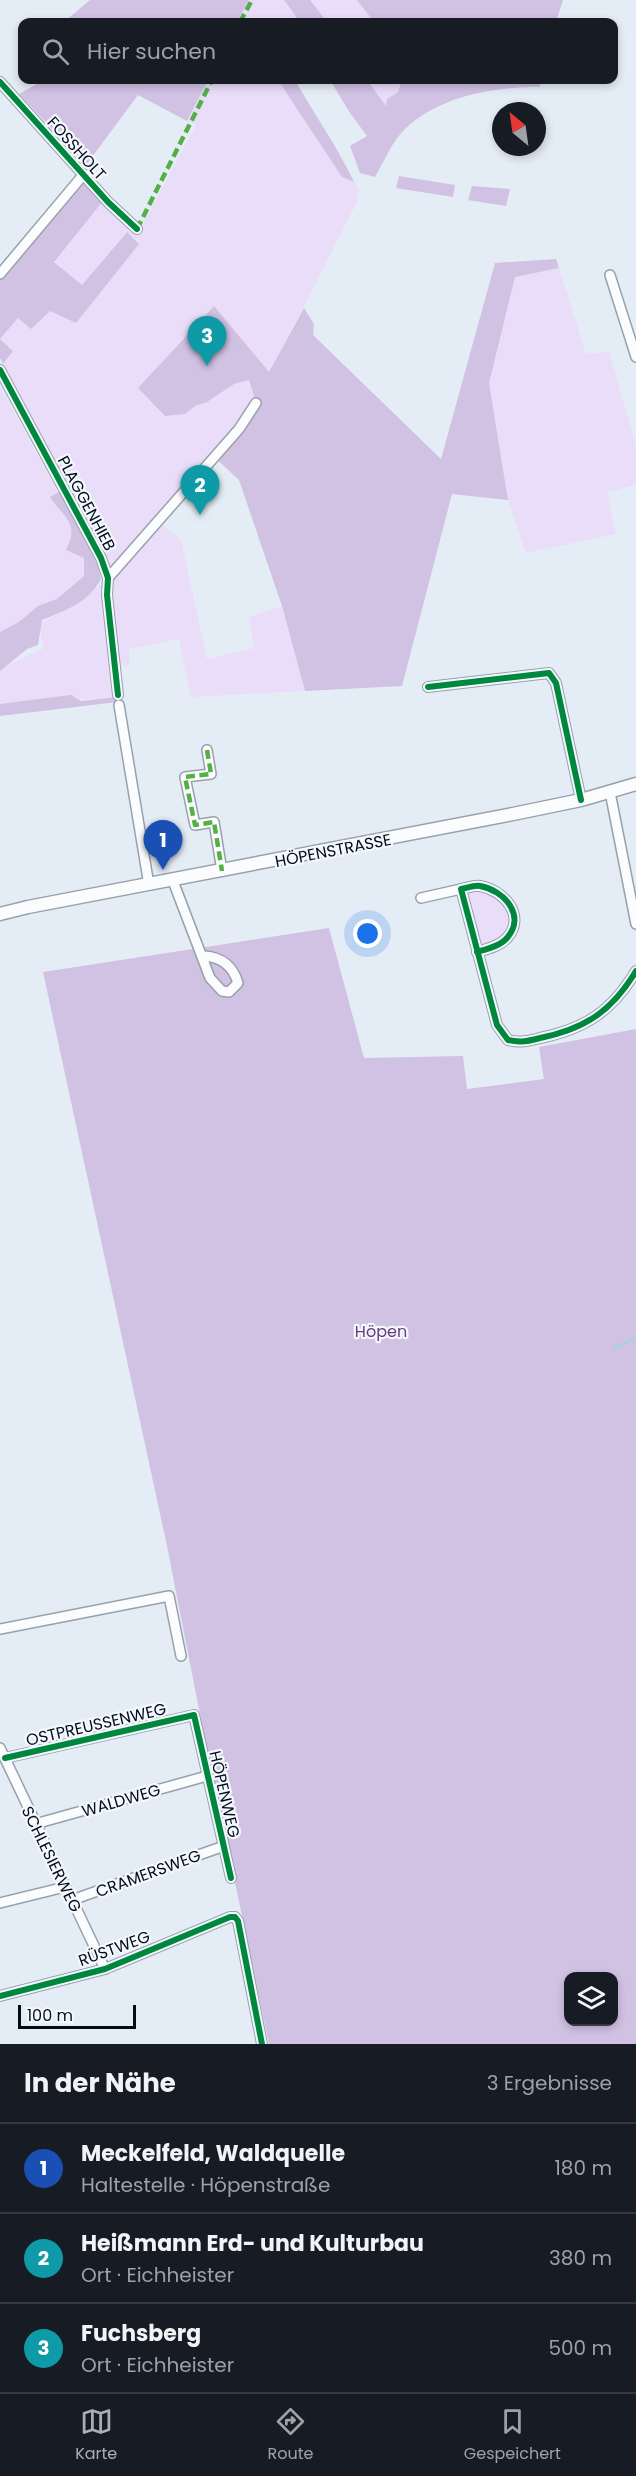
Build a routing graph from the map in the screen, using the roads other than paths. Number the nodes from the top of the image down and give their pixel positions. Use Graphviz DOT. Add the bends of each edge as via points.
graph roads {
  1 [pos="0,82"];
  2 [pos="84,174"];
  3 [pos="137,229"];
  4 [pos="0,274"];
  5 [pos="610,275"];
  6 [pos="636,357"];
  7 [pos="0,370"];
  8 [pos="256,403"];
  9 [pos="108,578"];
  10 [pos="428,687"];
  11 [pos="207,750"];
  12 [pos="636,784"];
  13 [pos="610,792"];
  14 [pos="581,800"];
  15 [pos="222,871"];
  16 [pos="173,880"];
  17 [pos="149,885"];
  18 [pos="461,889"];
  19 [pos="421,898"];
  20 [pos="0,915"];
  21 [pos="636,924"];
  22 [pos="477,952"];
  23 [pos="204,956"];
  24 [pos="636,971"];
  25 [pos="0,1629"];
  26 [pos="181,1656"];
  27 [pos="194,1715"];
  28 [pos="0,1748"];
  29 [pos="5,1758"];
  30 [pos="207,1776"];
  31 [pos="35,1824"];
  32 [pos="224,1846"];
  33 [pos="231,1878"];
  34 [pos="65,1887"];
  35 [pos="72,1900"];
  36 [pos="0,1903"];
  37 [pos="105,1969"];
  38 [pos="0,1996"];
  39 [pos="262,2044"];
  1 -- 2 [label="street, FOSSHOLT"];
  2 -- 3 [label="street, FOSSHOLT"];
  2 -- 4 [label="street"];
  5 -- 6 [label="street"];
  7 -- 9 [label="street, PLAGGENHIEB" via="101,558"];
  8 -- 9 [label="street" via="239,429"];
  9 -- 17 [label="street, PLAGGENHIEB" via="106,595 118,700"];
  10 -- 14 [label="street" via="549,673 556,683"];
  11 -- 15 [label="street" via="211,774 185,777 195,825 213,822"];
  12 -- 13 [label="main road, HÖPENSTRASSE"];
  13 -- 14 [label="main road, HÖPENSTRASSE"];
  13 -- 21 [label="street"];
  14 -- 15 [label="main road, HÖPENSTRASSE"];
  15 -- 16 [label="main road, HÖPENSTRASSE"];
  16 -- 17 [label="main road, HÖPENSTRASSE"];
  16 -- 23 [label="street"];
  17 -- 20 [label="main road, HÖPENSTRASSE"];
  18 -- 19 [label="street"];
  18 -- 22 [label="street"];
  18 -- 22 [label="street" via="490,889 510,904 515,919 507,939"];
  22 -- 24 [label="street" via="497,1024 508,1040 518,1043 564,1034 585,1024 618,995"];
  25 -- 26 [label="street" via="169,1596"];
  27 -- 29 [label="street, OSTPREUSSENWEG"];
  27 -- 30 [label="street, HÖPENWEG"];
  28 -- 29 [label="street, SCHLESIERWEG"];
  29 -- 31 [label="street, SCHLESIERWEG"];
  30 -- 31 [label="street, WALDWEG"];
  30 -- 32 [label="street, HÖPENWEG"];
  31 -- 34 [label="street, SCHLESIERWEG"];
  32 -- 33 [label="street, HÖPENWEG"];
  32 -- 35 [label="street, CRAMERSWEG"];
  34 -- 35 [label="street, SCHLESIERWEG"];
  34 -- 36 [label="street"];
  35 -- 37 [label="street, SCHLESIERWEG"];
  37 -- 38 [label="street, RÜSTWEG"];
  37 -- 39 [label="street, RÜSTWEG" via="235,1917"];
}
